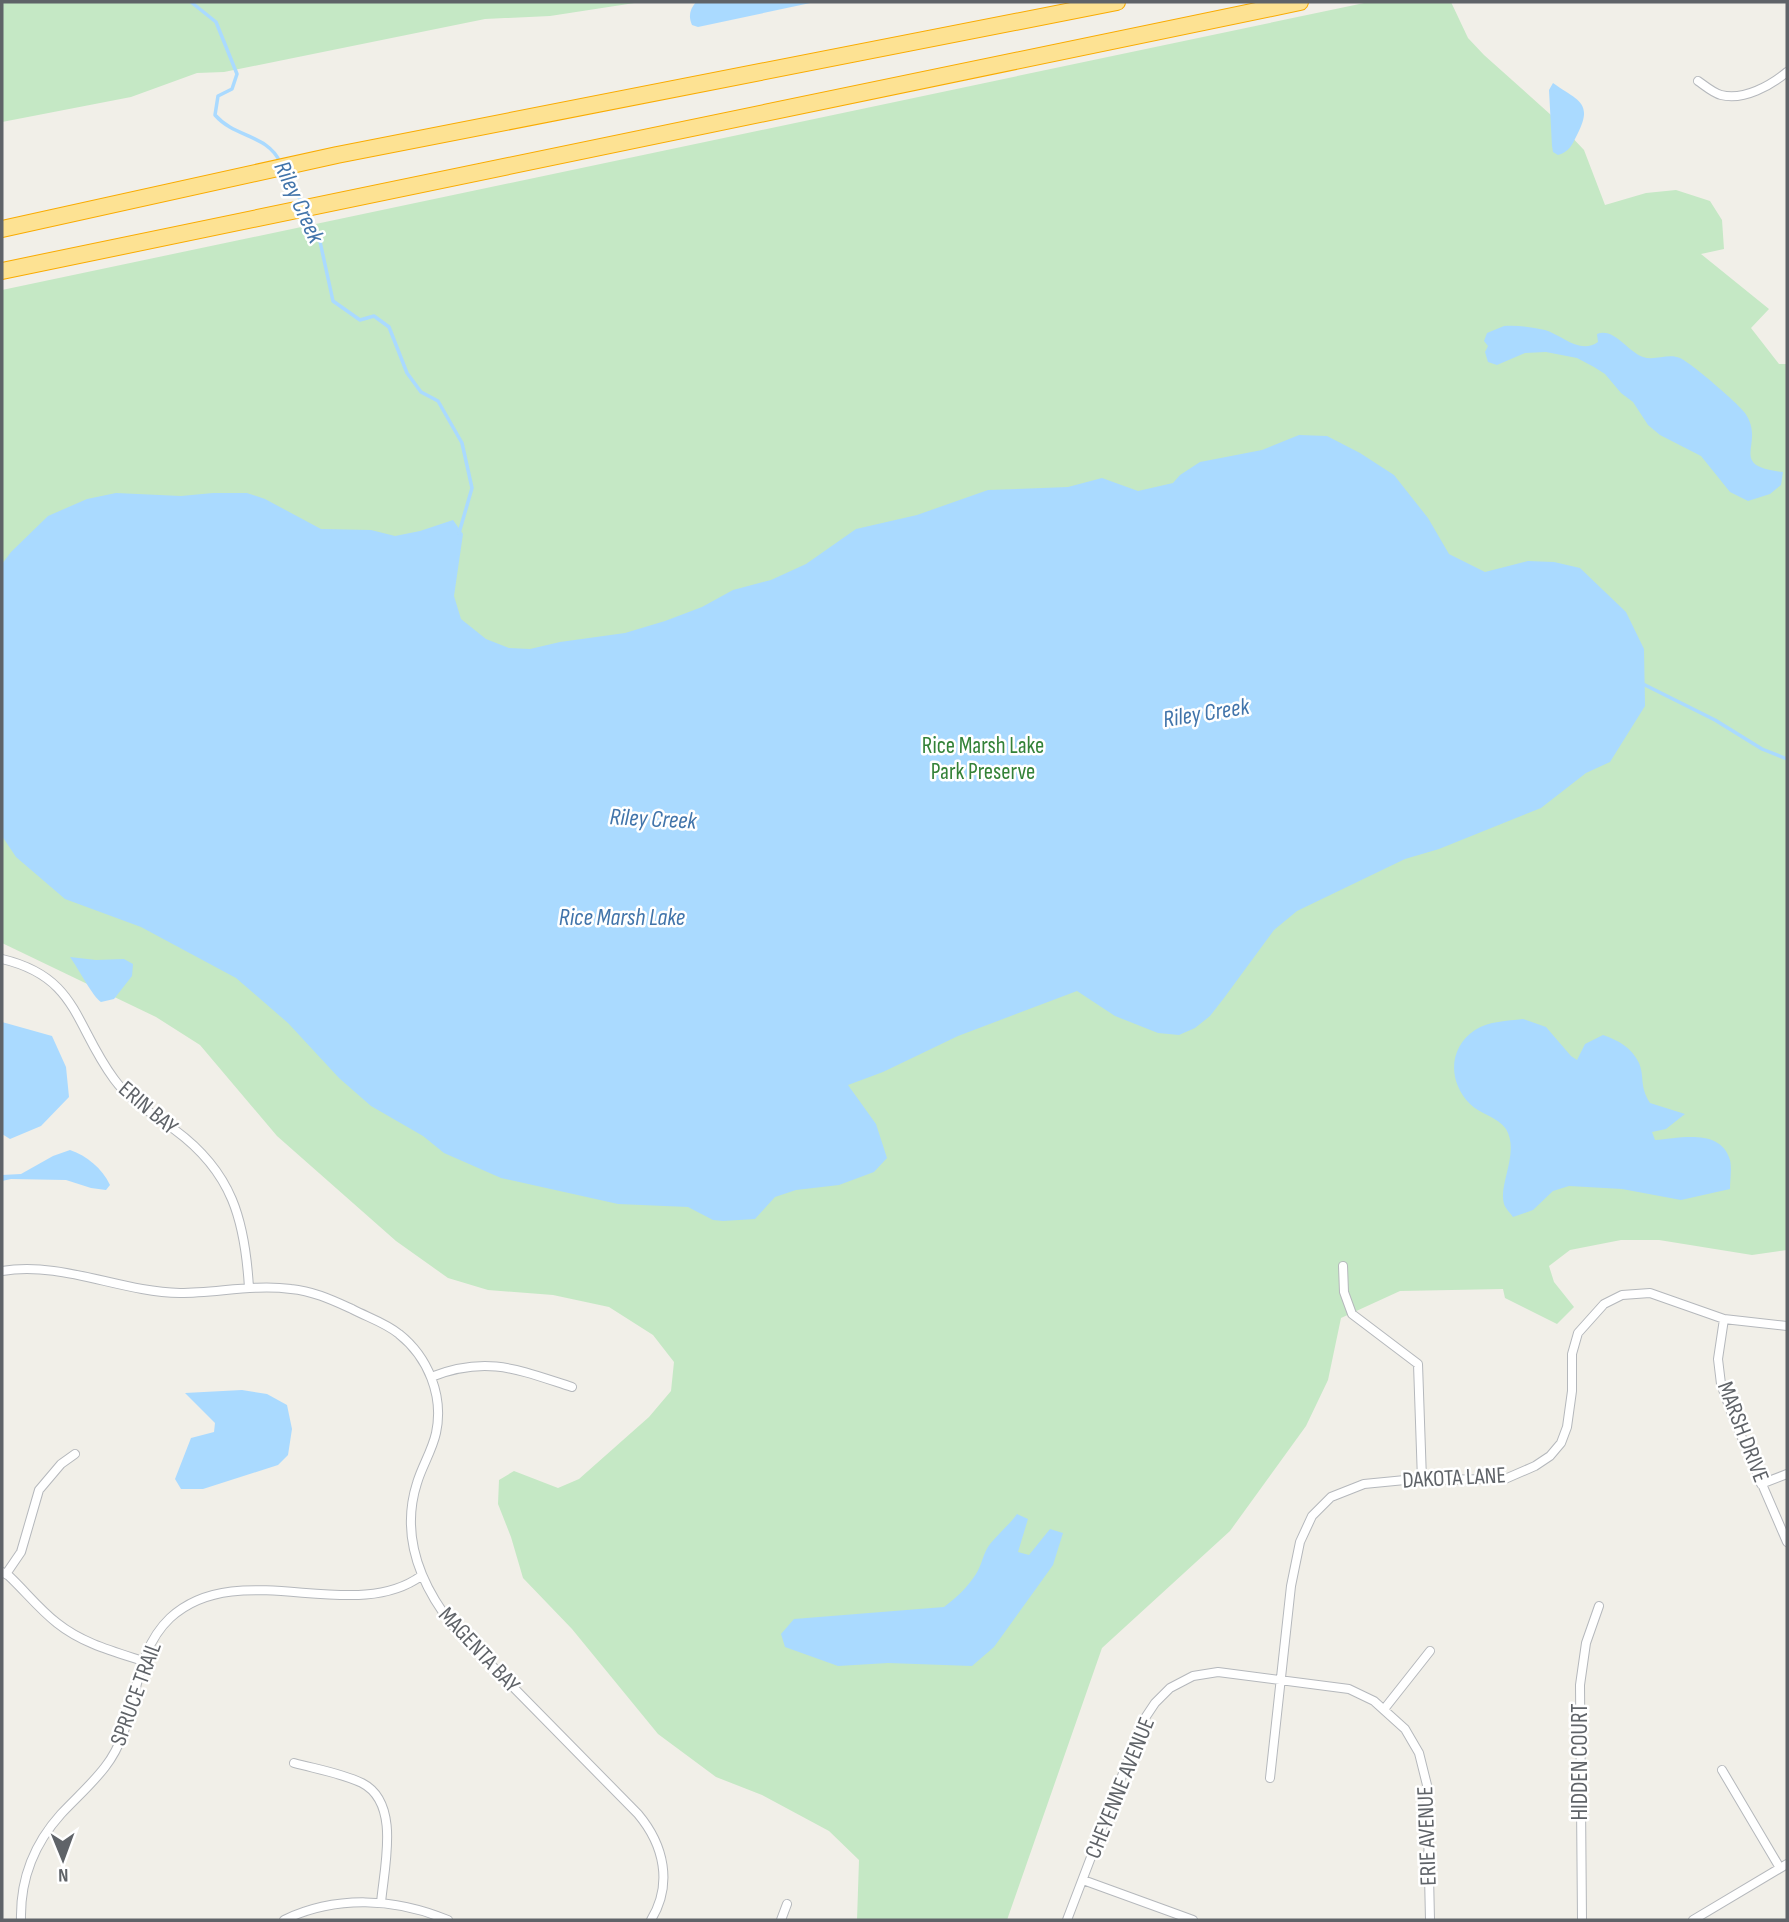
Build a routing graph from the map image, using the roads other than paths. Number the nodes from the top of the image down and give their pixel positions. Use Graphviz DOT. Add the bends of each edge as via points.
graph roads {
  1 [pos="1117,2"];
  2 [pos="1300,2"];
  3 [pos="1787,72"];
  4 [pos="1698,80"];
  5 [pos="2,229"];
  6 [pos="2,271"];
  7 [pos="2,959"];
  8 [pos="1343,1266"];
  9 [pos="2,1271"];
  10 [pos="249,1288"];
  11 [pos="1724,1319"];
  12 [pos="1787,1326"];
  13 [pos="432,1377"];
  14 [pos="572,1387"];
  15 [pos="75,1454"];
  16 [pos="1787,1474"];
  17 [pos="1422,1480"];
  18 [pos="1761,1483"];
  19 [pos="1787,1542"];
  20 [pos="4,1573"];
  21 [pos="421,1576"];
  22 [pos="1599,1606"];
  23 [pos="1430,1651"];
  24 [pos="142,1661"];
  25 [pos="1279,1678"];
  26 [pos="1385,1708"];
  27 [pos="294,1763"];
  28 [pos="1722,1770"];
  29 [pos="1270,1778"];
  30 [pos="1784,1866"];
  31 [pos="1083,1880"];
  32 [pos="381,1903"];
  33 [pos="787,1904"];
  34 [pos="21,1920"];
  35 [pos="284,1920"];
  36 [pos="448,1920"];
  37 [pos="651,1920"];
  38 [pos="780,1920"];
  39 [pos="1067,1920"];
  40 [pos="1194,1920"];
  41 [pos="1430,1920"];
  42 [pos="1582,1920"];
  43 [pos="1693,1920"];
  1 -- 5 [label="highway" via="337,155"];
  2 -- 6 [label="highway"];
  3 -- 4 [label="street" via="1741,95 1721,95"];
  7 -- 10 [label="street, ERIN BAY" via="21,963 55,984 128,1096 211,1163 243,1227"];
  8 -- 17 [label="street" via="1344,1292 1352,1314 1418,1364"];
  9 -- 10 [label="street, MAGENTA BAY" via="39,1269 161,1293"];
  10 -- 13 [label="street, MAGENTA BAY" via="315,1294 379,1322 411,1346"];
  11 -- 12 [label="street, DAKOTA LANE"];
  11 -- 17 [label="street, DAKOTA LANE" via="1650,1293 1622,1294 1604,1304 1578,1333 1572,1354 1567,1427 1550,1456 1505,1479"];
  11 -- 18 [label="street, MARSH DRIVE" via="1718,1359 1721,1384"];
  13 -- 14 [label="street" via="461,1367 499,1366"];
  13 -- 21 [label="street, MAGENTA BAY" via="436,1433 416,1483 411,1530"];
  15 -- 20 [label="street" via="39,1490 21,1552"];
  16 -- 18 [label="street"];
  17 -- 25 [label="street, DAKOTA LANE" via="1364,1484 1331,1497 1312,1516 1300,1542"];
  18 -- 19 [label="street, MARSH DRIVE"];
  20 -- 24 [label="street" via="74,1634"];
  21 -- 24 [label="street, SPRUCE TRAIL" via="409,1585 362,1594 246,1590 207,1597 172,1617"];
  21 -- 37 [label="street, MAGENTA BAY" via="453,1626 650,1828 663,1861 664,1880"];
  22 -- 42 [label="street, HIDDEN COURT" via="1586,1643 1580,1685"];
  23 -- 26 [label="street"];
  24 -- 34 [label="street, SPRUCE TRAIL" via="132,1710 117,1750 35,1849 23,1888"];
  25 -- 26 [label="street, ERIE AVENUE" via="1349,1689"];
  25 -- 29 [label="street, DAKOTA LANE"];
  25 -- 31 [label="street, CHEYENNE AVENUE" via="1218,1672 1193,1676 1170,1688 1155,1703 1143,1721"];
  26 -- 41 [label="street, ERIE AVENUE" via="1419,1753 1427,1785"];
  27 -- 32 [label="street" via="362,1783 383,1802 387,1826"];
  28 -- 30 [label="street"];
  30 -- 43 [label="street"];
  31 -- 39 [label="street, CHEYENNE AVENUE"];
  31 -- 40 [label="street"];
  32 -- 35 [label="street" via="327,1906"];
  32 -- 36 [label="street"];
  33 -- 38 [label="street"];
}
